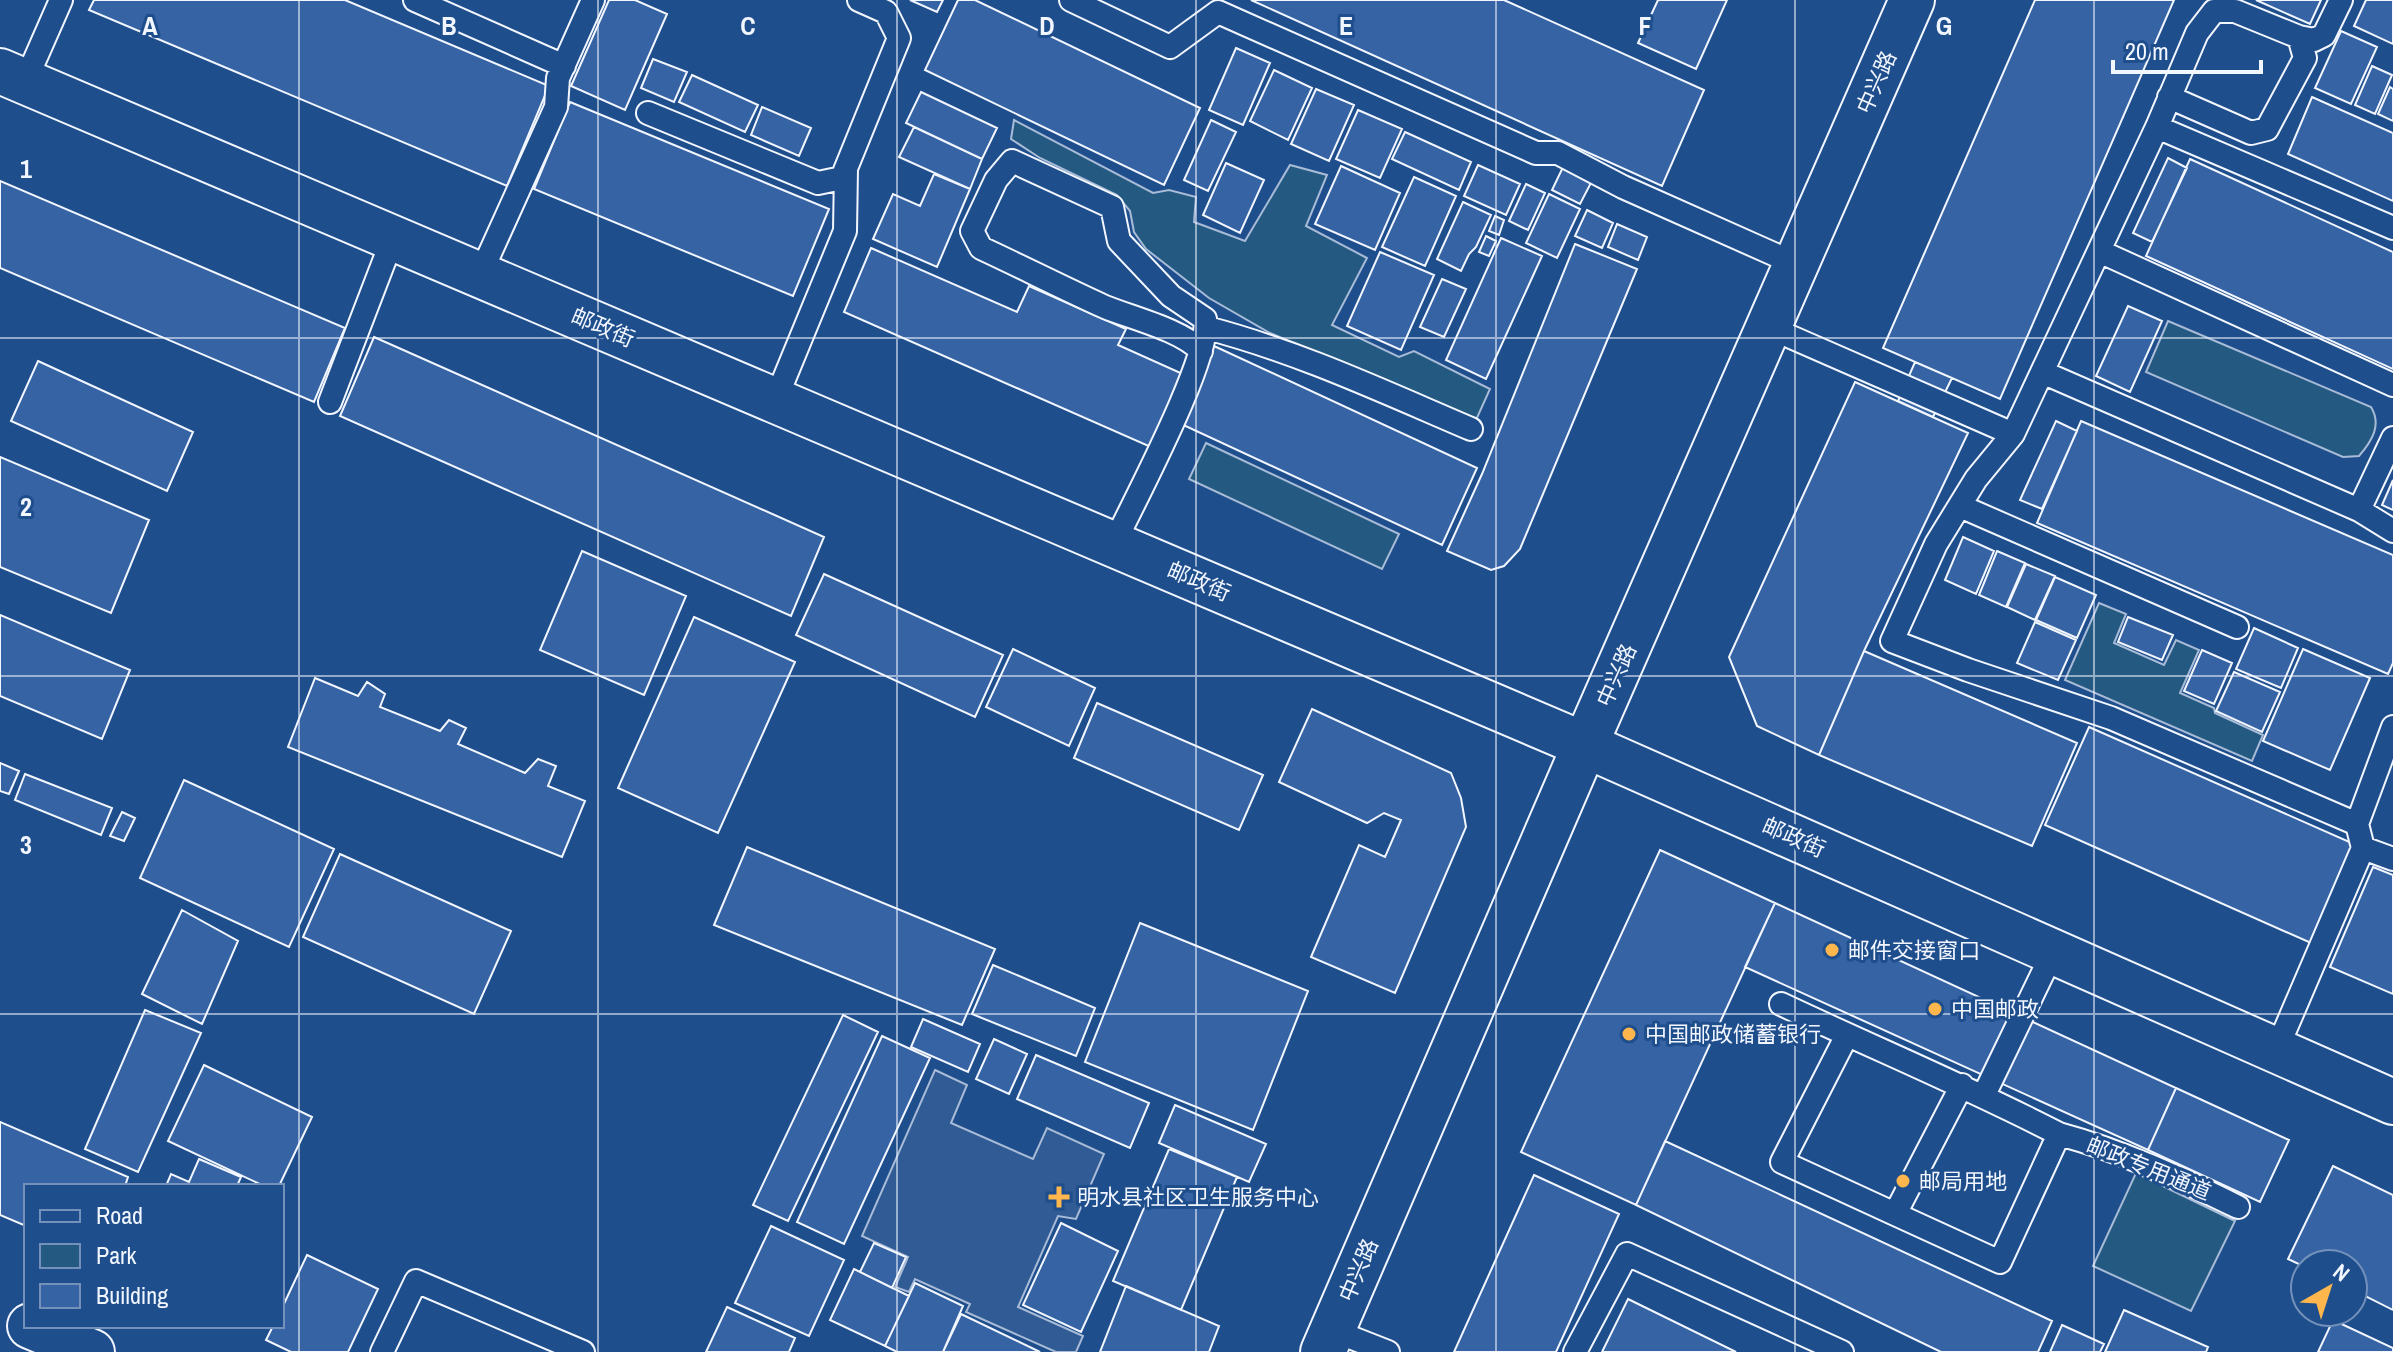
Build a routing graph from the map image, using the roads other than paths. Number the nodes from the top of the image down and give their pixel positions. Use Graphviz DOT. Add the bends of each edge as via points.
graph roads {
  1 [pos="61,0"];
  2 [pos="415,0"];
  3 [pos="593,0"];
  4 [pos="859,0"];
  5 [pos="1071,0"];
  6 [pos="1912,0"];
  7 [pos="2341,0"];
  8 [pos="2299,37"];
  9 [pos="564,66"];
  10 [pos="12,77"];
  11 [pos="2169,97"];
  12 [pos="648,113"];
  13 [pos="2157,127"];
  14 [pos="846,169"];
  15 [pos="2393,228"];
  16 [pos="393,238"];
  17 [pos="2099,251"];
  18 [pos="1796,264"];
  19 [pos="480,275"];
  20 [pos="1768,327"];
  21 [pos="1207,328"];
  22 [pos="1201,351"];
  23 [pos="2042,372"];
  24 [pos="2393,385"];
  25 [pos="775,401"];
  26 [pos="330,402"];
  27 [pos="1471,429"];
  28 [pos="2013,434"];
  29 [pos="2393,438"];
  30 [pos="1960,506"];
  31 [pos="2359,510"];
  32 [pos="2393,531"];
  33 [pos="1114,544"];
  34 [pos="2237,627"];
  35 [pos="2393,727"];
  36 [pos="1585,745"];
  37 [pos="2357,824"];
  38 [pos="2363,848"];
  39 [pos="2393,859"];
  40 [pos="2053,952"];
  41 [pos="1781,1004"];
  42 [pos="1847,1035"];
  43 [pos="2276,1051"];
  44 [pos="1962,1085"];
  45 [pos="1984,1095"];
  46 [pos="2393,1102"];
  47 [pos="2059,1134"];
  48 [pos="2238,1207"];
  49 [pos="1895,1214"];
  50 [pos="0,1314"];
  51 [pos="24,1323"];
  52 [pos="35,1328"];
  53 [pos="1327,1341"];
  54 [pos="92,1352"];
  55 [pos="382,1352"];
  56 [pos="583,1352"];
  57 [pos="1388,1352"];
  58 [pos="1575,1352"];
  59 [pos="1842,1352"];
  1 -- 10 [label="lane"];
  2 -- 9 [label="lane"];
  3 -- 9 [label="lane"];
  4 -- 14 [label="lane" via="886,12 899,38"];
  5 -- 18 [label="lane" via="1170,47 1218,12 1536,153 1558,153"];
  6 -- 18 [label="street, 中兴路"];
  7 -- 8 [label="lane" via="2324,35 2314,40"];
  8 -- 11 [label="lane" via="2235,11 2214,11 2197,33"];
  8 -- 11 [label="lane" via="2305,58 2267,129 2251,133"];
  9 -- 19 [label="lane" via="556,107"];
  10 -- 16 [label="street, 邮政街"];
  11 -- 13 [label="lane"];
  12 -- 14 [label="lane" via="818,183 842,178"];
  13 -- 15 [label="lane"];
  13 -- 17 [label="lane"];
  14 -- 25 [label="lane" via="845,231"];
  16 -- 19 [label="street, 邮政街"];
  16 -- 26 [label="lane"];
  17 -- 23 [label="lane"];
  17 -- 24 [label="lane"];
  18 -- 20 [label="street, 中兴路"];
  19 -- 25 [label="street, 邮政街"];
  20 -- 28 [label="lane"];
  20 -- 36 [label="street, 中兴路"];
  21 -- 22 [label="lane"];
  21 -- 22 [label="lane" via="1205,319 1171,296 1119,241 1112,207 1012,161 996,180 972,231 981,248 1107,308 1158,326"];
  21 -- 27 [label="lane" via="1312,361"];
  22 -- 33 [label="lane"];
  23 -- 28 [label="lane"];
  23 -- 31 [label="lane"];
  25 -- 33 [label="street, 邮政街"];
  28 -- 30 [label="lane"];
  29 -- 31 [label="lane"];
  30 -- 34 [label="lane"];
  30 -- 37 [label="lane" via="1936,544 1892,641 2111,718"];
  31 -- 32 [label="lane"];
  33 -- 36 [label="street, 邮政街"];
  35 -- 37 [label="lane"];
  36 -- 40 [label="street, 邮政街"];
  36 -- 53 [label="street, 中兴路"];
  37 -- 38 [label="lane"];
  38 -- 39 [label="lane"];
  38 -- 43 [label="lane"];
  40 -- 43 [label="street, 邮政街"];
  40 -- 45 [label="lane"];
  41 -- 42 [label="lane, 邮政专用通道"];
  42 -- 44 [label="lane, 邮政专用通道"];
  42 -- 49 [label="lane, 邮政专用通道" via="1782,1162"];
  43 -- 46 [label="street, 邮政街"];
  44 -- 45 [label="lane, 邮政专用通道"];
  44 -- 49 [label="lane"];
  45 -- 47 [label="lane, 邮政专用通道"];
  47 -- 48 [label="lane, 邮政专用通道" via="2158,1167"];
  47 -- 49 [label="lane, 邮政专用通道" via="2000,1262"];
  50 -- 51 [label="street"];
  52 -- 54 [label="street"];
  53 -- 57 [label="lane"];
  55 -- 56 [label="lane" via="416,1281"];
  58 -- 59 [label="lane" via="1627,1254"];
}
